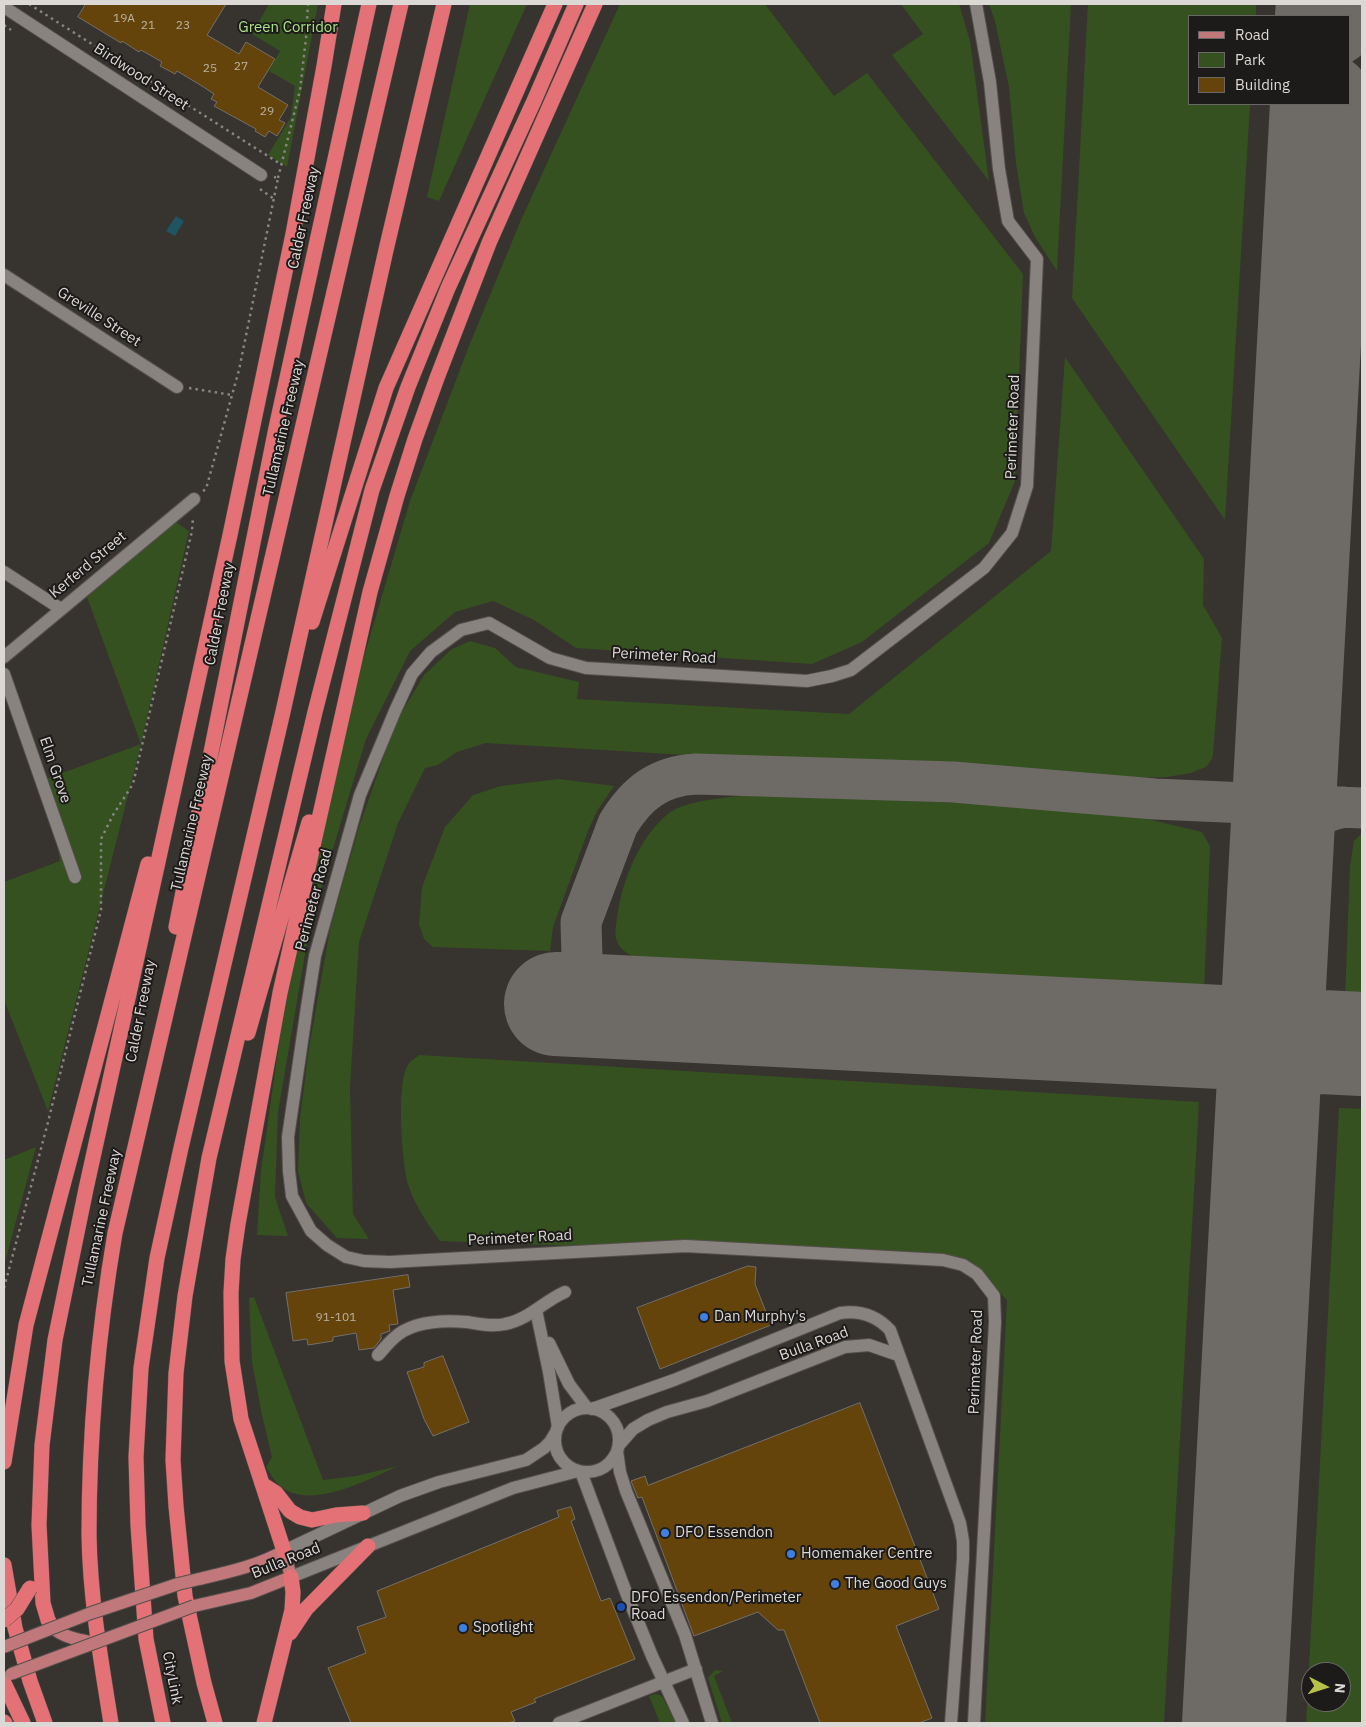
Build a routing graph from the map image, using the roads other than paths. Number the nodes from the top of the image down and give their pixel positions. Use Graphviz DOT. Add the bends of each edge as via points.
graph roads {
  1 [pos="334,4"];
  2 [pos="339,4"];
  3 [pos="368,4"];
  4 [pos="401,4"];
  5 [pos="444,4"];
  6 [pos="555,4"];
  7 [pos="576,4"];
  8 [pos="595,4"];
  9 [pos="976,4"];
  10 [pos="4,7"];
  11 [pos="324,66"];
  12 [pos="261,175"];
  13 [pos="4,275"];
  14 [pos="177,387"];
  15 [pos="194,499"];
  16 [pos="4,572"];
  17 [pos="61,609"];
  18 [pos="4,657"];
  19 [pos="201,662"];
  20 [pos="4,674"];
  21 [pos="342,711"];
  22 [pos="282,716"];
  23 [pos="75,877"];
  24 [pos="196,1230"];
  25 [pos="115,1234"];
  26 [pos="565,1292"];
  27 [pos="538,1316"];
  28 [pos="378,1355"];
  29 [pos="898,1355"];
  30 [pos="589,1408"];
  31 [pos="557,1430"];
  32 [pos="618,1448"];
  33 [pos="4,1462"];
  34 [pos="579,1471"];
  35 [pos="262,1484"];
  36 [pos="363,1512"];
  37 [pos="368,1546"];
  38 [pos="284,1551"];
  39 [pos="40,1557"];
  40 [pos="4,1566"];
  41 [pos="291,1578"];
  42 [pos="4,1620"];
  43 [pos="50,1624"];
  44 [pos="94,1643"];
  45 [pos="4,1646"];
  46 [pos="283,1648"];
  47 [pos="696,1669"];
  48 [pos="6,1678"];
  49 [pos="664,1682"];
  50 [pos="23,1723"];
  51 [pos="45,1723"];
  52 [pos="111,1723"];
  53 [pos="163,1723"];
  54 [pos="214,1723"];
  55 [pos="264,1723"];
  56 [pos="558,1723"];
  57 [pos="683,1723"];
  58 [pos="712,1723"];
  59 [pos="951,1723"];
  60 [pos="974,1723"];
  1 -- 11 [label="highway"];
  2 -- 11 [label="highway"];
  3 -- 25 [label="highway, Calder Freeway" via="276,428"];
  4 -- 25 [label="highway, Tullamarine Freeway"];
  5 -- 22 [label="highway"];
  6 -- 22 [label="highway" via="386,388"];
  7 -- 24 [label="highway" via="448,288 408,386 372,490 260,941 209,1158"];
  8 -- 21 [label="highway" via="489,243 418,430 370,592"];
  9 -- 60 [label="street, Perimeter Road" via="1008,221 1037,259 1027,486 1012,533 984,568 851,670 832,676 807,681 586,668 550,658 489,623 461,630 431,652 412,674 360,795 316,956 288,1137 292,1196 311,1231 346,1257 364,1261 685,1246 942,1260 963,1265 978,1274 994,1296 995,1322"];
  10 -- 12 [label="street, Birdwood Street"];
  11 -- 19 [label="highway" via="293,234"];
  13 -- 14 [label="street, Greville Street"];
  15 -- 17 [label="street, Kerferd Street"];
  16 -- 17 [label="street"];
  17 -- 18 [label="street, Kerferd Street"];
  19 -- 33 [label="highway" via="26,1325"];
  19 -- 39 [label="highway" via="55,1340 42,1445"];
  20 -- 23 [label="street, Elm Grove"];
  21 -- 24 [label="highway" via="297,861"];
  21 -- 35 [label="highway" via="280,993 233,1259 232,1361 241,1419"];
  22 -- 53 [label="highway, CityLink" via="157,1258 141,1368 136,1457 138,1525 146,1638"];
  24 -- 54 [label="highway" via="176,1373 173,1460 187,1605"];
  25 -- 52 [label="highway, Tullamarine Freeway" via="104,1295 92,1434 89,1536 100,1658"];
  26 -- 27 [label="street" via="549,1299"];
  27 -- 28 [label="street" via="492,1325 443,1321 419,1325 395,1337"];
  27 -- 30 [label="street" via="569,1384"];
  27 -- 31 [label="street"];
  29 -- 30 [label="street, Bulla Road" via="890,1330 883,1322 865,1314 840,1313 674,1380"];
  29 -- 32 [label="street, Bulla Road" via="869,1345 845,1347 707,1401 648,1420 633,1429"];
  29 -- 59 [label="street" via="952,1497 963,1541"];
  30 -- 31 [label="street" via="570,1414"];
  30 -- 32 [label="street" via="613,1421 619,1437"];
  31 -- 34 [label="street" via="557,1452 569,1467"];
  31 -- 36 [label="street, Bulla Road" via="544,1448 526,1460 439,1482"];
  32 -- 34 [label="street" via="612,1461 603,1468 592,1472"];
  32 -- 47 [label="street" via="626,1491"];
  34 -- 37 [label="street, Bulla Road" via="513,1488"];
  34 -- 49 [label="street"];
  35 -- 36 [label="highway" via="276,1493 300,1518 312,1520"];
  35 -- 38 [label="highway"];
  36 -- 38 [label="street, Bulla Road"];
  37 -- 41 [label="street, Bulla Road"];
  37 -- 46 [label="highway" via="306,1608"];
  38 -- 41 [label="main road"];
  38 -- 43 [label="main road, Bulla Road, bridge" via="248,1567 168,1587"];
  39 -- 42 [label="highway, bridge" via="30,1588 17,1609"];
  39 -- 43 [label="highway" via="43,1603"];
  40 -- 51 [label="highway" via="15,1628"];
  41 -- 44 [label="main road, Bulla Road, bridge" via="251,1593 182,1609"];
  41 -- 46 [label="highway" via="293,1600"];
  43 -- 44 [label="main road" via="60,1633"];
  43 -- 45 [label="main road, Bulla Road, bridge"];
  44 -- 48 [label="main road, Bulla Road, bridge"];
  46 -- 55 [label="highway"];
  47 -- 49 [label="street"];
  47 -- 58 [label="street"];
  48 -- 50 [label="highway"];
  49 -- 56 [label="street"];
  49 -- 57 [label="street"];
}
